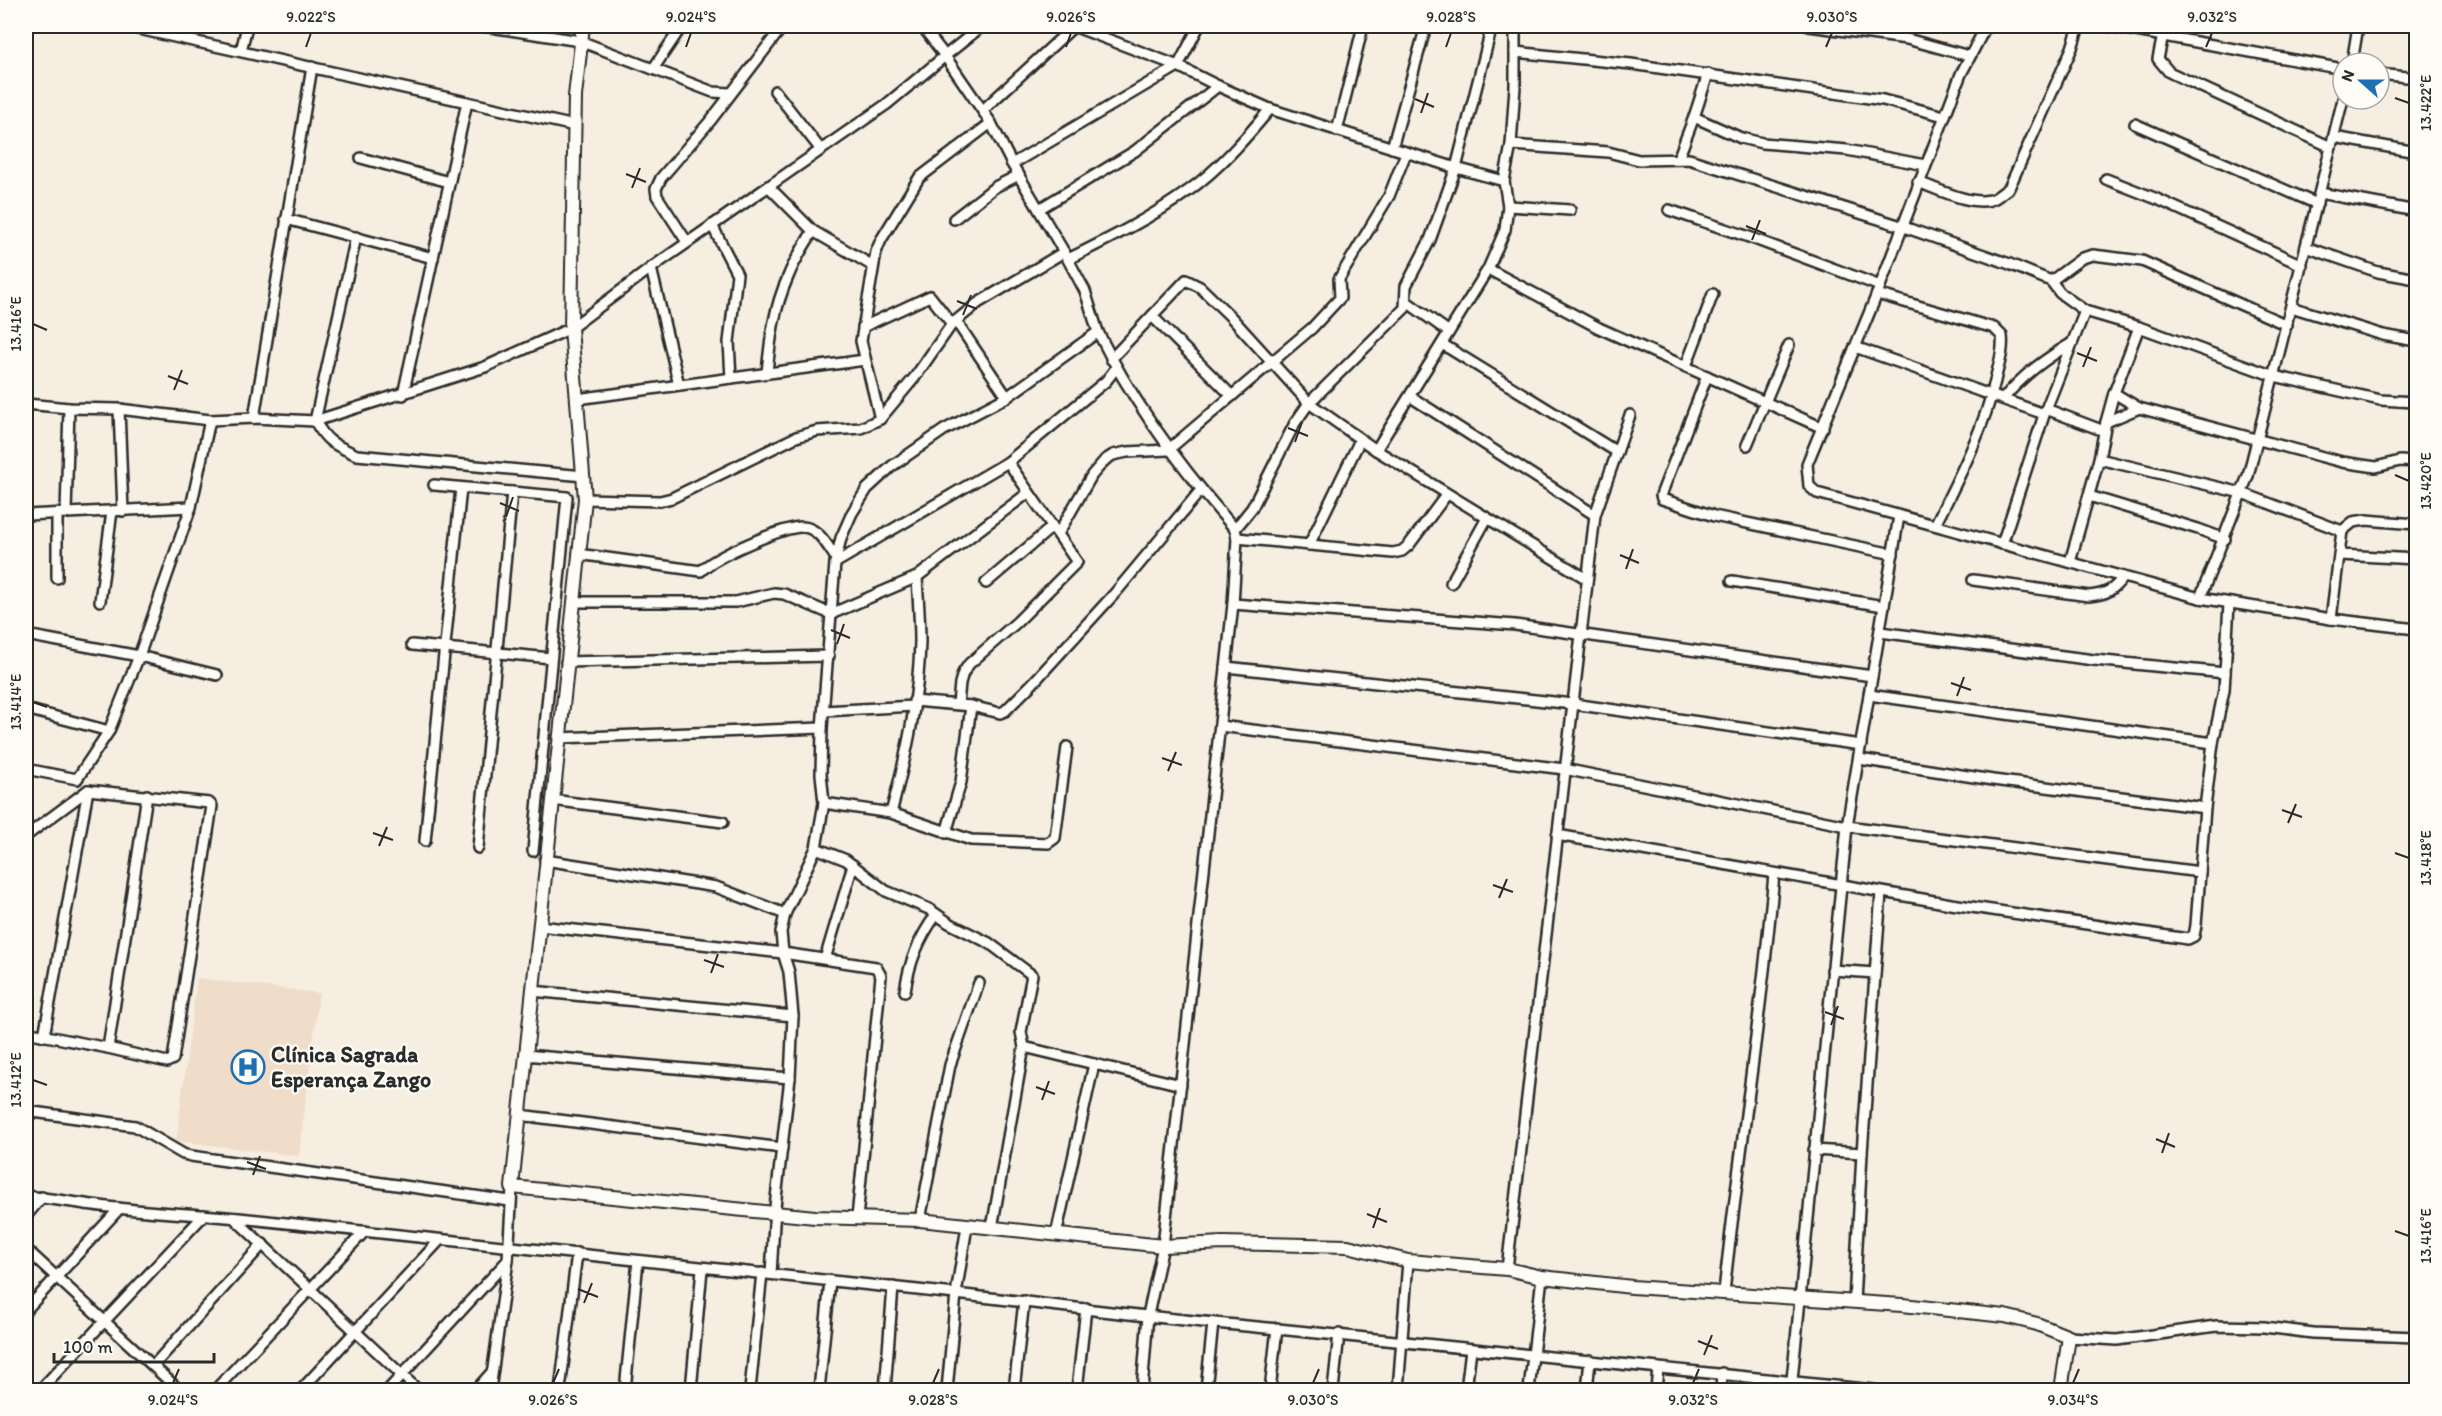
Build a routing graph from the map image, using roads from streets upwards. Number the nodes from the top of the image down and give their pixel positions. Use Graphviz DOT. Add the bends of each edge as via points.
graph roads {
  1 [pos="125,26"];
  2 [pos="247,26"];
  3 [pos="484,26"];
  4 [pos="583,26"];
  5 [pos="682,26"];
  6 [pos="783,26"];
  7 [pos="922,26"];
  8 [pos="982,26"];
  9 [pos="1074,26"];
  10 [pos="1199,26"];
  11 [pos="1363,26"];
  12 [pos="1426,26"];
  13 [pos="1492,26"];
  14 [pos="1515,26"];
  15 [pos="1809,26"];
  16 [pos="1986,26"];
  17 [pos="2079,26"];
  18 [pos="2109,26"];
  19 [pos="2358,26"];
  20 [pos="2163,35"];
  21 [pos="580,41"];
  22 [pos="241,51"];
  23 [pos="2354,51"];
  24 [pos="1515,52"];
  25 [pos="945,56"];
  26 [pos="1969,56"];
  27 [pos="1178,66"];
  28 [pos="312,67"];
  29 [pos="2331,67"];
  30 [pos="653,69"];
  31 [pos="1708,74"];
  32 [pos="2391,75"];
  33 [pos="2416,78"];
  34 [pos="1218,86"];
  35 [pos="775,91"];
  36 [pos="730,93"];
  37 [pos="467,102"];
  38 [pos="1270,109"];
  39 [pos="983,110"];
  40 [pos="2340,111"];
  41 [pos="1944,116"];
  42 [pos="1694,117"];
  43 [pos="991,123"];
  44 [pos="2136,124"];
  45 [pos="575,126"];
  46 [pos="1337,131"];
  47 [pos="2334,137"];
  48 [pos="1511,145"];
  49 [pos="2331,147"];
  50 [pos="1392,148"];
  51 [pos="821,150"];
  52 [pos="2416,152"];
  53 [pos="1406,153"];
  54 [pos="361,158"];
  55 [pos="1678,159"];
  56 [pos="1012,164"];
  57 [pos="1925,165"];
  58 [pos="1456,168"];
  59 [pos="1019,175"];
  60 [pos="2106,179"];
  61 [pos="1504,181"];
  62 [pos="449,182"];
  63 [pos="1918,182"];
  64 [pos="768,186"];
  65 [pos="2320,193"];
  66 [pos="2317,204"];
  67 [pos="1508,206"];
  68 [pos="1039,210"];
  69 [pos="1570,210"];
  70 [pos="1669,210"];
  71 [pos="2416,211"];
  72 [pos="286,219"];
  73 [pos="954,219"];
  74 [pos="712,225"];
  75 [pos="1901,226"];
  76 [pos="813,231"];
  77 [pos="356,237"];
  78 [pos="687,242"];
  79 [pos="2306,247"];
  80 [pos="1066,256"];
  81 [pos="433,258"];
  82 [pos="2302,265"];
  83 [pos="873,266"];
  84 [pos="651,268"];
  85 [pos="1488,270"];
  86 [pos="2416,279"];
  87 [pos="2051,281"];
  88 [pos="1878,290"];
  89 [pos="1713,294"];
  90 [pos="1407,302"];
  91 [pos="2291,307"];
  92 [pos="2085,311"];
  93 [pos="1152,316"];
  94 [pos="954,322"];
  95 [pos="2287,325"];
  96 [pos="863,327"];
  97 [pos="2139,327"];
  98 [pos="571,328"];
  99 [pos="1098,332"];
  100 [pos="1449,332"];
  101 [pos="2416,341"];
  102 [pos="2072,343"];
  103 [pos="1442,344"];
  104 [pos="1789,345"];
  105 [pos="1856,347"];
  106 [pos="865,360"];
  107 [pos="1273,362"];
  108 [pos="1113,363"];
  109 [pos="1686,366"];
  110 [pos="767,373"];
  111 [pos="1707,376"];
  112 [pos="2274,376"];
  113 [pos="731,378"];
  114 [pos="679,385"];
  115 [pos="2114,393"];
  116 [pos="403,395"];
  117 [pos="1993,395"];
  118 [pos="1232,396"];
  119 [pos="1007,397"];
  120 [pos="1411,397"];
  121 [pos="577,399"];
  122 [pos="2003,399"];
  123 [pos="1766,402"];
  124 [pos="2416,402"];
  125 [pos="26,404"];
  126 [pos="1309,404"];
  127 [pos="69,408"];
  128 [pos="2139,408"];
  129 [pos="119,409"];
  130 [pos="2045,412"];
  131 [pos="1630,415"];
  132 [pos="254,418"];
  133 [pos="880,419"];
  134 [pos="210,420"];
  135 [pos="315,421"];
  136 [pos="2105,426"];
  137 [pos="1822,428"];
  138 [pos="1360,440"];
  139 [pos="2258,440"];
  140 [pos="1748,446"];
  141 [pos="1168,450"];
  142 [pos="1376,450"];
  143 [pos="1617,452"];
  144 [pos="2099,459"];
  145 [pos="1008,462"];
  146 [pos="2416,462"];
  147 [pos="584,476"];
  148 [pos="434,485"];
  149 [pos="461,488"];
  150 [pos="1200,490"];
  151 [pos="512,492"];
  152 [pos="1028,493"];
  153 [pos="2242,493"];
  154 [pos="1447,494"];
  155 [pos="2089,496"];
  156 [pos="585,499"];
  157 [pos="191,507"];
  158 [pos="123,510"];
  159 [pos="112,511"];
  160 [pos="62,513"];
  161 [pos="26,515"];
  162 [pos="1595,515"];
  163 [pos="1899,516"];
  164 [pos="1487,518"];
  165 [pos="2416,524"];
  166 [pos="1935,525"];
  167 [pos="1055,530"];
  168 [pos="2343,531"];
  169 [pos="1236,533"];
  170 [pos="2225,540"];
  171 [pos="2002,544"];
  172 [pos="1309,545"];
  173 [pos="578,554"];
  174 [pos="1893,554"];
  175 [pos="2340,555"];
  176 [pos="2416,559"];
  177 [pos="836,561"];
  178 [pos="2070,562"];
  179 [pos="917,577"];
  180 [pos="57,578"];
  181 [pos="2123,578"];
  182 [pos="1587,579"];
  183 [pos="1973,580"];
  184 [pos="1732,581"];
  185 [pos="986,583"];
  186 [pos="1451,583"];
  187 [pos="2200,598"];
  188 [pos="100,601"];
  189 [pos="573,602"];
  190 [pos="1233,604"];
  191 [pos="2229,604"];
  192 [pos="1884,606"];
  193 [pos="831,614"];
  194 [pos="2331,619"];
  195 [pos="2416,629"];
  196 [pos="1880,632"];
  197 [pos="26,635"];
  198 [pos="1582,636"];
  199 [pos="412,645"];
  200 [pos="444,649"];
  201 [pos="496,653"];
  202 [pos="139,656"];
  203 [pos="829,656"];
  204 [pos="551,658"];
  205 [pos="566,662"];
  206 [pos="1226,667"];
  207 [pos="2225,673"];
  208 [pos="218,675"];
  209 [pos="1872,676"];
  210 [pos="1869,695"];
  211 [pos="914,704"];
  212 [pos="958,704"];
  213 [pos="1573,704"];
  214 [pos="971,706"];
  215 [pos="26,709"];
  216 [pos="824,711"];
  217 [pos="1220,726"];
  218 [pos="822,728"];
  219 [pos="109,731"];
  220 [pos="558,738"];
  221 [pos="2213,743"];
  222 [pos="1862,745"];
  223 [pos="1067,747"];
  224 [pos="1859,759"];
  225 [pos="26,769"];
  226 [pos="1564,769"];
  227 [pos="88,790"];
  228 [pos="147,795"];
  229 [pos="552,800"];
  230 [pos="824,803"];
  231 [pos="2205,808"];
  232 [pos="891,813"];
  233 [pos="723,822"];
  234 [pos="1847,826"];
  235 [pos="946,832"];
  236 [pos="1557,835"];
  237 [pos="26,836"];
  238 [pos="425,841"];
  239 [pos="478,848"];
  240 [pos="816,848"];
  241 [pos="532,851"];
  242 [pos="545,860"];
  243 [pos="853,866"];
  244 [pos="2200,872"];
  245 [pos="1774,874"];
  246 [pos="1840,886"];
  247 [pos="1881,893"];
  248 [pos="785,914"];
  249 [pos="936,915"];
  250 [pos="539,926"];
  251 [pos="783,953"];
  252 [pos="825,959"];
  253 [pos="1832,970"];
  254 [pos="1875,973"];
  255 [pos="979,983"];
  256 [pos="532,991"];
  257 [pos="905,991"];
  258 [pos="793,1016"];
  259 [pos="26,1032"];
  260 [pos="44,1036"];
  261 [pos="1024,1047"];
  262 [pos="108,1048"];
  263 [pos="525,1055"];
  264 [pos="1094,1064"];
  265 [pos="790,1078"];
  266 [pos="1181,1086"];
  267 [pos="26,1111"];
  268 [pos="519,1115"];
  269 [pos="782,1148"];
  270 [pos="1814,1150"];
  271 [pos="1862,1153"];
  272 [pos="512,1187"];
  273 [pos="26,1196"];
  274 [pos="42,1197"];
  275 [pos="510,1201"];
  276 [pos="118,1209"];
  277 [pos="774,1213"];
  278 [pos="204,1215"];
  279 [pos="26,1216"];
  280 [pos="234,1218"];
  281 [pos="857,1218"];
  282 [pos="920,1220"];
  283 [pos="967,1226"];
  284 [pos="992,1228"];
  285 [pos="365,1232"];
  286 [pos="1056,1235"];
  287 [pos="439,1240"];
  288 [pos="262,1244"];
  289 [pos="1163,1246"];
  290 [pos="508,1247"];
  291 [pos="26,1249"];
  292 [pos="577,1253"];
  293 [pos="508,1260"];
  294 [pos="638,1261"];
  295 [pos="1408,1261"];
  296 [pos="702,1269"];
  297 [pos="1507,1269"];
  298 [pos="766,1274"];
  299 [pos="56,1277"];
  300 [pos="1542,1277"];
  301 [pos="830,1281"];
  302 [pos="893,1287"];
  303 [pos="310,1289"];
  304 [pos="1724,1292"];
  305 [pos="956,1294"];
  306 [pos="1799,1299"];
  307 [pos="1024,1301"];
  308 [pos="1854,1302"];
  309 [pos="1086,1308"];
  310 [pos="26,1311"];
  311 [pos="1148,1315"];
  312 [pos="103,1323"];
  313 [pos="1213,1323"];
  314 [pos="1277,1328"];
  315 [pos="356,1332"];
  316 [pos="1339,1334"];
  317 [pos="2069,1337"];
  318 [pos="2416,1337"];
  319 [pos="1403,1341"];
  320 [pos="1471,1349"];
  321 [pos="1533,1353"];
  322 [pos="1590,1360"];
  323 [pos="153,1366"];
  324 [pos="1658,1368"];
  325 [pos="492,1371"];
  326 [pos="1722,1373"];
  327 [pos="402,1375"];
  328 [pos="1791,1386"];
  329 [pos="40,1390"];
  330 [pos="179,1390"];
  331 [pos="214,1390"];
  332 [pos="300,1390"];
  333 [pos="388,1390"];
  334 [pos="418,1390"];
  335 [pos="476,1390"];
  336 [pos="490,1390"];
  337 [pos="560,1390"];
  338 [pos="625,1390"];
  339 [pos="691,1390"];
  340 [pos="750,1390"];
  341 [pos="819,1390"];
  342 [pos="885,1390"];
  343 [pos="947,1390"];
  344 [pos="1014,1390"];
  345 [pos="1077,1390"];
  346 [pos="1142,1390"];
  347 [pos="1206,1390"];
  348 [pos="1270,1390"];
  349 [pos="1333,1390"];
  350 [pos="1398,1390"];
  351 [pos="1466,1390"];
  352 [pos="1529,1390"];
  353 [pos="1587,1390"];
  354 [pos="1656,1390"];
  355 [pos="1721,1390"];
  356 [pos="1869,1390"];
  357 [pos="2061,1390"];
  1 -- 22 [label="street"];
  2 -- 22 [label="street"];
  3 -- 21 [label="street"];
  4 -- 21 [label="street"];
  5 -- 30 [label="street"];
  6 -- 36 [label="street"];
  7 -- 25 [label="street"];
  8 -- 25 [label="street"];
  9 -- 27 [label="street"];
  9 -- 39 [label="street"];
  10 -- 27 [label="street"];
  11 -- 46 [label="street"];
  12 -- 50 [label="street"];
  13 -- 58 [label="street"];
  14 -- 24 [label="street"];
  15 -- 26 [label="street" via="1907,39"];
  16 -- 26 [label="street"];
  17 -- 63 [label="street" via="2009,188 1993,199 1980,201"];
  18 -- 20 [label="street"];
  19 -- 23 [label="street"];
  20 -- 29 [label="street"];
  20 -- 49 [label="street" via="2158,59 2169,72"];
  21 -- 30 [label="street"];
  21 -- 45 [label="street"];
  22 -- 28 [label="street"];
  24 -- 31 [label="street"];
  24 -- 48 [label="street"];
  25 -- 39 [label="street"];
  25 -- 51 [label="street" via="887,104"];
  26 -- 41 [label="street"];
  27 -- 34 [label="street"];
  27 -- 56 [label="street"];
  28 -- 37 [label="street"];
  28 -- 72 [label="street"];
  30 -- 36 [label="street" via="713,92"];
  31 -- 41 [label="street" via="1889,100"];
  31 -- 42 [label="street"];
  32 -- 33 [label="street"];
  34 -- 38 [label="street"];
  34 -- 68 [label="street" via="1135,151"];
  35 -- 51 [label="street"];
  36 -- 78 [label="street" via="656,189"];
  37 -- 45 [label="street"];
  37 -- 62 [label="street"];
  38 -- 46 [label="street"];
  38 -- 80 [label="street" via="1189,190 1131,228"];
  39 -- 43 [label="street"];
  40 -- 47 [label="street"];
  41 -- 57 [label="street"];
  42 -- 55 [label="street"];
  42 -- 57 [label="street" via="1762,143 1847,150"];
  43 -- 56 [label="street"];
  43 -- 83 [label="street" via="919,178 881,240"];
  44 -- 66 [label="street"];
  45 -- 98 [label="street"];
  46 -- 50 [label="street"];
  47 -- 49 [label="street"];
  47 -- 52 [label="street"];
  48 -- 55 [label="street" via="1608,152 1638,160"];
  48 -- 61 [label="street"];
  49 -- 65 [label="street"];
  50 -- 53 [label="street"];
  51 -- 64 [label="street"];
  53 -- 58 [label="street"];
  53 -- 107 [label="street" via="1389,196 1339,279 1340,298"];
  54 -- 62 [label="street"];
  55 -- 75 [label="street" via="1689,159"];
  56 -- 59 [label="street"];
  57 -- 63 [label="street"];
  58 -- 61 [label="street"];
  58 -- 90 [label="street" via="1430,240 1406,286"];
  59 -- 68 [label="street"];
  59 -- 73 [label="street" via="995,187"];
  60 -- 82 [label="street"];
  61 -- 67 [label="street"];
  62 -- 81 [label="street"];
  63 -- 75 [label="street"];
  64 -- 74 [label="street"];
  64 -- 76 [label="street"];
  65 -- 66 [label="street"];
  65 -- 71 [label="street"];
  66 -- 79 [label="street"];
  67 -- 69 [label="street"];
  67 -- 85 [label="street" via="1505,230"];
  68 -- 80 [label="street"];
  70 -- 88 [label="street" via="1749,237"];
  72 -- 77 [label="street"];
  72 -- 132 [label="street"];
  74 -- 78 [label="street"];
  74 -- 113 [label="street" via="737,274 729,342"];
  75 -- 87 [label="street"];
  75 -- 88 [label="street"];
  76 -- 83 [label="street"];
  76 -- 110 [label="street" via="782,294 772,325"];
  77 -- 81 [label="street"];
  77 -- 135 [label="street"];
  78 -- 84 [label="street"];
  79 -- 82 [label="street"];
  79 -- 86 [label="street" via="2378,272"];
  80 -- 94 [label="street" via="978,303"];
  80 -- 99 [label="street" via="1085,291"];
  81 -- 116 [label="street"];
  82 -- 91 [label="street"];
  83 -- 96 [label="street"];
  84 -- 98 [label="street"];
  84 -- 114 [label="street"];
  85 -- 100 [label="street"];
  85 -- 109 [label="street" via="1599,328"];
  87 -- 92 [label="street" via="2060,293"];
  87 -- 95 [label="street" via="2082,258 2093,255 2142,261"];
  88 -- 105 [label="street"];
  88 -- 117 [label="street" via="1994,328 2002,336 2003,352"];
  89 -- 109 [label="street"];
  90 -- 100 [label="street"];
  90 -- 126 [label="street"];
  91 -- 95 [label="street"];
  91 -- 101 [label="street"];
  92 -- 97 [label="street"];
  92 -- 102 [label="street"];
  93 -- 107 [label="street" via="1186,280 1200,287"];
  93 -- 108 [label="street"];
  93 -- 118 [label="street"];
  94 -- 96 [label="street" via="930,296"];
  94 -- 119 [label="street"];
  94 -- 133 [label="street"];
  95 -- 112 [label="street"];
  96 -- 106 [label="street"];
  97 -- 112 [label="street"];
  97 -- 115 [label="street"];
  98 -- 116 [label="street" via="485,368"];
  98 -- 121 [label="street"];
  99 -- 108 [label="street"];
  99 -- 119 [label="street"];
  100 -- 103 [label="street"];
  102 -- 122 [label="street" via="2020,378"];
  102 -- 130 [label="street"];
  103 -- 120 [label="street"];
  103 -- 143 [label="street"];
  104 -- 123 [label="street"];
  105 -- 117 [label="street"];
  105 -- 137 [label="street"];
  106 -- 110 [label="street"];
  106 -- 133 [label="street"];
  107 -- 118 [label="street"];
  107 -- 126 [label="street"];
  108 -- 141 [label="street"];
  108 -- 145 [label="street" via="1106,381"];
  109 -- 111 [label="street"];
  110 -- 113 [label="street"];
  111 -- 123 [label="street"];
  111 -- 174 [label="street" via="1662,499 1714,516"];
  112 -- 124 [label="street" via="2380,400"];
  112 -- 139 [label="street"];
  113 -- 114 [label="street"];
  114 -- 121 [label="street"];
  115 -- 128 [label="street"];
  115 -- 136 [label="street"];
  116 -- 135 [label="street"];
  117 -- 122 [label="street"];
  117 -- 166 [label="street"];
  118 -- 141 [label="street"];
  119 -- 177 [label="street" via="944,430 892,466 867,489 840,538"];
  120 -- 142 [label="street"];
  120 -- 162 [label="street"];
  121 -- 147 [label="street"];
  122 -- 130 [label="street"];
  123 -- 137 [label="street"];
  123 -- 140 [label="street"];
  125 -- 127 [label="street"];
  126 -- 138 [label="street"];
  126 -- 169 [label="street"];
  127 -- 129 [label="street"];
  127 -- 160 [label="street"];
  128 -- 136 [label="street"];
  128 -- 139 [label="street"];
  129 -- 134 [label="street"];
  129 -- 158 [label="street"];
  130 -- 136 [label="street"];
  130 -- 171 [label="street"];
  131 -- 143 [label="street"];
  132 -- 134 [label="street"];
  132 -- 135 [label="street"];
  133 -- 156 [label="street" via="861,428 817,431 796,437 672,498"];
  134 -- 157 [label="street"];
  135 -- 147 [label="street" via="324,438 357,455"];
  136 -- 144 [label="street"];
  137 -- 163 [label="street" via="1808,464 1809,486 1817,493"];
  138 -- 142 [label="street"];
  138 -- 172 [label="street"];
  139 -- 146 [label="street" via="2363,466"];
  139 -- 153 [label="street"];
  141 -- 150 [label="street"];
  141 -- 167 [label="street" via="1127,452 1105,460"];
  142 -- 154 [label="street"];
  143 -- 162 [label="street"];
  144 -- 153 [label="street"];
  144 -- 155 [label="street"];
  145 -- 152 [label="street"];
  145 -- 177 [label="street"];
  147 -- 156 [label="street"];
  148 -- 149 [label="street"];
  149 -- 151 [label="street"];
  149 -- 200 [label="street"];
  150 -- 169 [label="street"];
  150 -- 214 [label="street" via="1116,592 1014,703 1000,713"];
  151 -- 201 [label="street"];
  151 -- 204 [label="street" via="567,497"];
  152 -- 167 [label="street"];
  152 -- 179 [label="street"];
  153 -- 168 [label="street"];
  153 -- 170 [label="street"];
  154 -- 164 [label="street"];
  154 -- 172 [label="street" via="1402,551"];
  155 -- 170 [label="street"];
  155 -- 178 [label="street"];
  156 -- 173 [label="street"];
  157 -- 158 [label="street"];
  157 -- 202 [label="street"];
  158 -- 159 [label="street"];
  159 -- 160 [label="street"];
  159 -- 188 [label="street"];
  160 -- 161 [label="street"];
  160 -- 180 [label="street"];
  162 -- 182 [label="street"];
  163 -- 166 [label="street"];
  163 -- 174 [label="street"];
  164 -- 182 [label="street"];
  164 -- 186 [label="street"];
  165 -- 168 [label="street" via="2366,520 2353,522"];
  166 -- 171 [label="street"];
  167 -- 185 [label="street"];
  167 -- 212 [label="street" via="1077,561 969,664 960,683"];
  168 -- 175 [label="street"];
  169 -- 172 [label="street"];
  169 -- 190 [label="street"];
  170 -- 187 [label="street"];
  171 -- 178 [label="street"];
  173 -- 177 [label="street" via="701,571 725,554 804,527 818,534"];
  173 -- 189 [label="street"];
  174 -- 192 [label="street"];
  175 -- 176 [label="street"];
  175 -- 194 [label="street"];
  177 -- 193 [label="street"];
  178 -- 181 [label="street"];
  179 -- 193 [label="street"];
  179 -- 211 [label="street" via="920,641"];
  181 -- 183 [label="street" via="2115,589 2089,596"];
  181 -- 187 [label="street"];
  182 -- 198 [label="street"];
  184 -- 192 [label="street"];
  187 -- 191 [label="street"];
  189 -- 193 [label="street" via="736,602 774,593"];
  189 -- 205 [label="street"];
  190 -- 198 [label="street" via="1515,625"];
  190 -- 206 [label="street"];
  191 -- 194 [label="street"];
  191 -- 207 [label="street"];
  192 -- 196 [label="street"];
  193 -- 203 [label="street"];
  194 -- 195 [label="street"];
  196 -- 207 [label="street"];
  196 -- 209 [label="street"];
  197 -- 202 [label="street"];
  198 -- 209 [label="street"];
  198 -- 213 [label="street"];
  199 -- 200 [label="street"];
  200 -- 201 [label="street"];
  200 -- 238 [label="street"];
  201 -- 204 [label="street"];
  201 -- 239 [label="street"];
  202 -- 208 [label="street"];
  202 -- 219 [label="street"];
  203 -- 205 [label="street"];
  203 -- 216 [label="street"];
  204 -- 241 [label="street"];
  205 -- 220 [label="street"];
  206 -- 213 [label="street"];
  206 -- 217 [label="street"];
  207 -- 221 [label="street"];
  209 -- 210 [label="street"];
  210 -- 221 [label="street"];
  210 -- 222 [label="street"];
  211 -- 212 [label="street"];
  211 -- 216 [label="street"];
  211 -- 232 [label="street"];
  212 -- 214 [label="street"];
  213 -- 222 [label="street"];
  213 -- 226 [label="street"];
  214 -- 235 [label="street" via="961,782"];
  215 -- 219 [label="street"];
  216 -- 218 [label="street"];
  217 -- 226 [label="street"];
  217 -- 266 [label="street"];
  218 -- 220 [label="street"];
  218 -- 230 [label="street"];
  219 -- 225 [label="street" via="77,778"];
  220 -- 229 [label="street"];
  221 -- 231 [label="street"];
  222 -- 224 [label="street"];
  223 -- 235 [label="street" via="1052,842 971,840"];
  224 -- 231 [label="street"];
  224 -- 234 [label="street"];
  226 -- 234 [label="street"];
  226 -- 236 [label="street"];
  227 -- 228 [label="street"];
  227 -- 237 [label="street"];
  227 -- 260 [label="street"];
  228 -- 262 [label="street"];
  228 -- 262 [label="street" via="212,806 174,1054 166,1062"];
  229 -- 233 [label="street"];
  229 -- 242 [label="street"];
  230 -- 232 [label="street"];
  230 -- 240 [label="street"];
  231 -- 244 [label="street"];
  232 -- 235 [label="street"];
  234 -- 244 [label="street"];
  234 -- 246 [label="street"];
  236 -- 245 [label="street"];
  236 -- 297 [label="street"];
  240 -- 243 [label="street"];
  240 -- 248 [label="street"];
  242 -- 248 [label="street" via="716,887"];
  242 -- 250 [label="street"];
  243 -- 249 [label="street" via="886,891"];
  243 -- 252 [label="street"];
  244 -- 247 [label="street" via="2194,936 2188,939"];
  245 -- 246 [label="street"];
  245 -- 304 [label="street"];
  246 -- 247 [label="street"];
  246 -- 253 [label="street"];
  247 -- 254 [label="street"];
  248 -- 251 [label="street" via="781,932"];
  249 -- 257 [label="street" via="909,966"];
  249 -- 261 [label="street" via="989,943 1032,975 1021,1032"];
  250 -- 251 [label="street"];
  250 -- 256 [label="street"];
  251 -- 252 [label="street"];
  251 -- 258 [label="street"];
  252 -- 281 [label="street" via="876,967 881,976"];
  253 -- 254 [label="street"];
  253 -- 270 [label="street"];
  254 -- 271 [label="street"];
  255 -- 282 [label="street" via="950,1065"];
  256 -- 258 [label="street"];
  256 -- 263 [label="street"];
  258 -- 265 [label="street"];
  259 -- 260 [label="street"];
  260 -- 262 [label="street"];
  261 -- 264 [label="street"];
  261 -- 284 [label="street"];
  263 -- 265 [label="street"];
  263 -- 268 [label="street"];
  264 -- 266 [label="street"];
  264 -- 286 [label="street"];
  265 -- 269 [label="street"];
  266 -- 289 [label="street"];
  267 -- 275 [label="street" via="135,1126 191,1156"];
  268 -- 269 [label="street"];
  268 -- 272 [label="street"];
  269 -- 277 [label="street"];
  270 -- 271 [label="street"];
  270 -- 306 [label="street"];
  271 -- 308 [label="street"];
  272 -- 275 [label="street"];
  272 -- 277 [label="street"];
  273 -- 274 [label="street"];
  274 -- 276 [label="street"];
  274 -- 279 [label="street"];
  275 -- 290 [label="street"];
  276 -- 278 [label="street"];
  276 -- 299 [label="street"];
  277 -- 281 [label="street"];
  277 -- 298 [label="street"];
  278 -- 280 [label="street"];
  278 -- 312 [label="street"];
  280 -- 285 [label="street"];
  280 -- 288 [label="street"];
  281 -- 282 [label="street"];
  282 -- 283 [label="street"];
  283 -- 284 [label="street"];
  283 -- 305 [label="street"];
  284 -- 286 [label="street"];
  285 -- 287 [label="street"];
  285 -- 303 [label="street"];
  286 -- 289 [label="street"];
  287 -- 290 [label="street"];
  287 -- 315 [label="street"];
  288 -- 303 [label="street"];
  288 -- 323 [label="street"];
  289 -- 295 [label="street" via="1348,1246"];
  289 -- 311 [label="street"];
  290 -- 292 [label="street"];
  290 -- 293 [label="street"];
  291 -- 299 [label="street"];
  292 -- 294 [label="street"];
  292 -- 337 [label="street"];
  293 -- 325 [label="street"];
  293 -- 327 [label="street"];
  294 -- 296 [label="street"];
  294 -- 338 [label="street"];
  295 -- 297 [label="street"];
  295 -- 319 [label="street"];
  296 -- 298 [label="street"];
  296 -- 339 [label="street"];
  297 -- 300 [label="street"];
  298 -- 301 [label="street"];
  298 -- 340 [label="street"];
  299 -- 310 [label="street"];
  299 -- 312 [label="street"];
  300 -- 304 [label="street"];
  300 -- 321 [label="street"];
  301 -- 302 [label="street"];
  301 -- 341 [label="street"];
  302 -- 305 [label="street"];
  302 -- 342 [label="street"];
  303 -- 315 [label="street"];
  303 -- 331 [label="street"];
  304 -- 306 [label="street"];
  305 -- 307 [label="street"];
  305 -- 343 [label="street"];
  306 -- 308 [label="street"];
  306 -- 328 [label="street"];
  307 -- 309 [label="street"];
  307 -- 344 [label="street"];
  308 -- 317 [label="street" via="2005,1316"];
  309 -- 311 [label="street"];
  309 -- 345 [label="street"];
  311 -- 313 [label="street"];
  311 -- 346 [label="street"];
  312 -- 323 [label="street"];
  312 -- 329 [label="street"];
  313 -- 314 [label="street"];
  313 -- 347 [label="street"];
  314 -- 316 [label="street"];
  314 -- 348 [label="street"];
  315 -- 327 [label="street"];
  315 -- 332 [label="street"];
  316 -- 319 [label="street"];
  316 -- 349 [label="street"];
  317 -- 318 [label="street" via="2117,1340 2216,1326"];
  317 -- 357 [label="street"];
  319 -- 320 [label="street"];
  319 -- 350 [label="street"];
  320 -- 321 [label="street"];
  320 -- 351 [label="street"];
  321 -- 322 [label="street"];
  321 -- 352 [label="street"];
  322 -- 324 [label="street"];
  322 -- 353 [label="street"];
  323 -- 330 [label="street"];
  324 -- 326 [label="street"];
  324 -- 354 [label="street"];
  325 -- 335 [label="street"];
  325 -- 336 [label="street"];
  326 -- 328 [label="street"];
  326 -- 355 [label="street"];
  327 -- 333 [label="street"];
  327 -- 334 [label="street"];
  328 -- 356 [label="street"];
}
